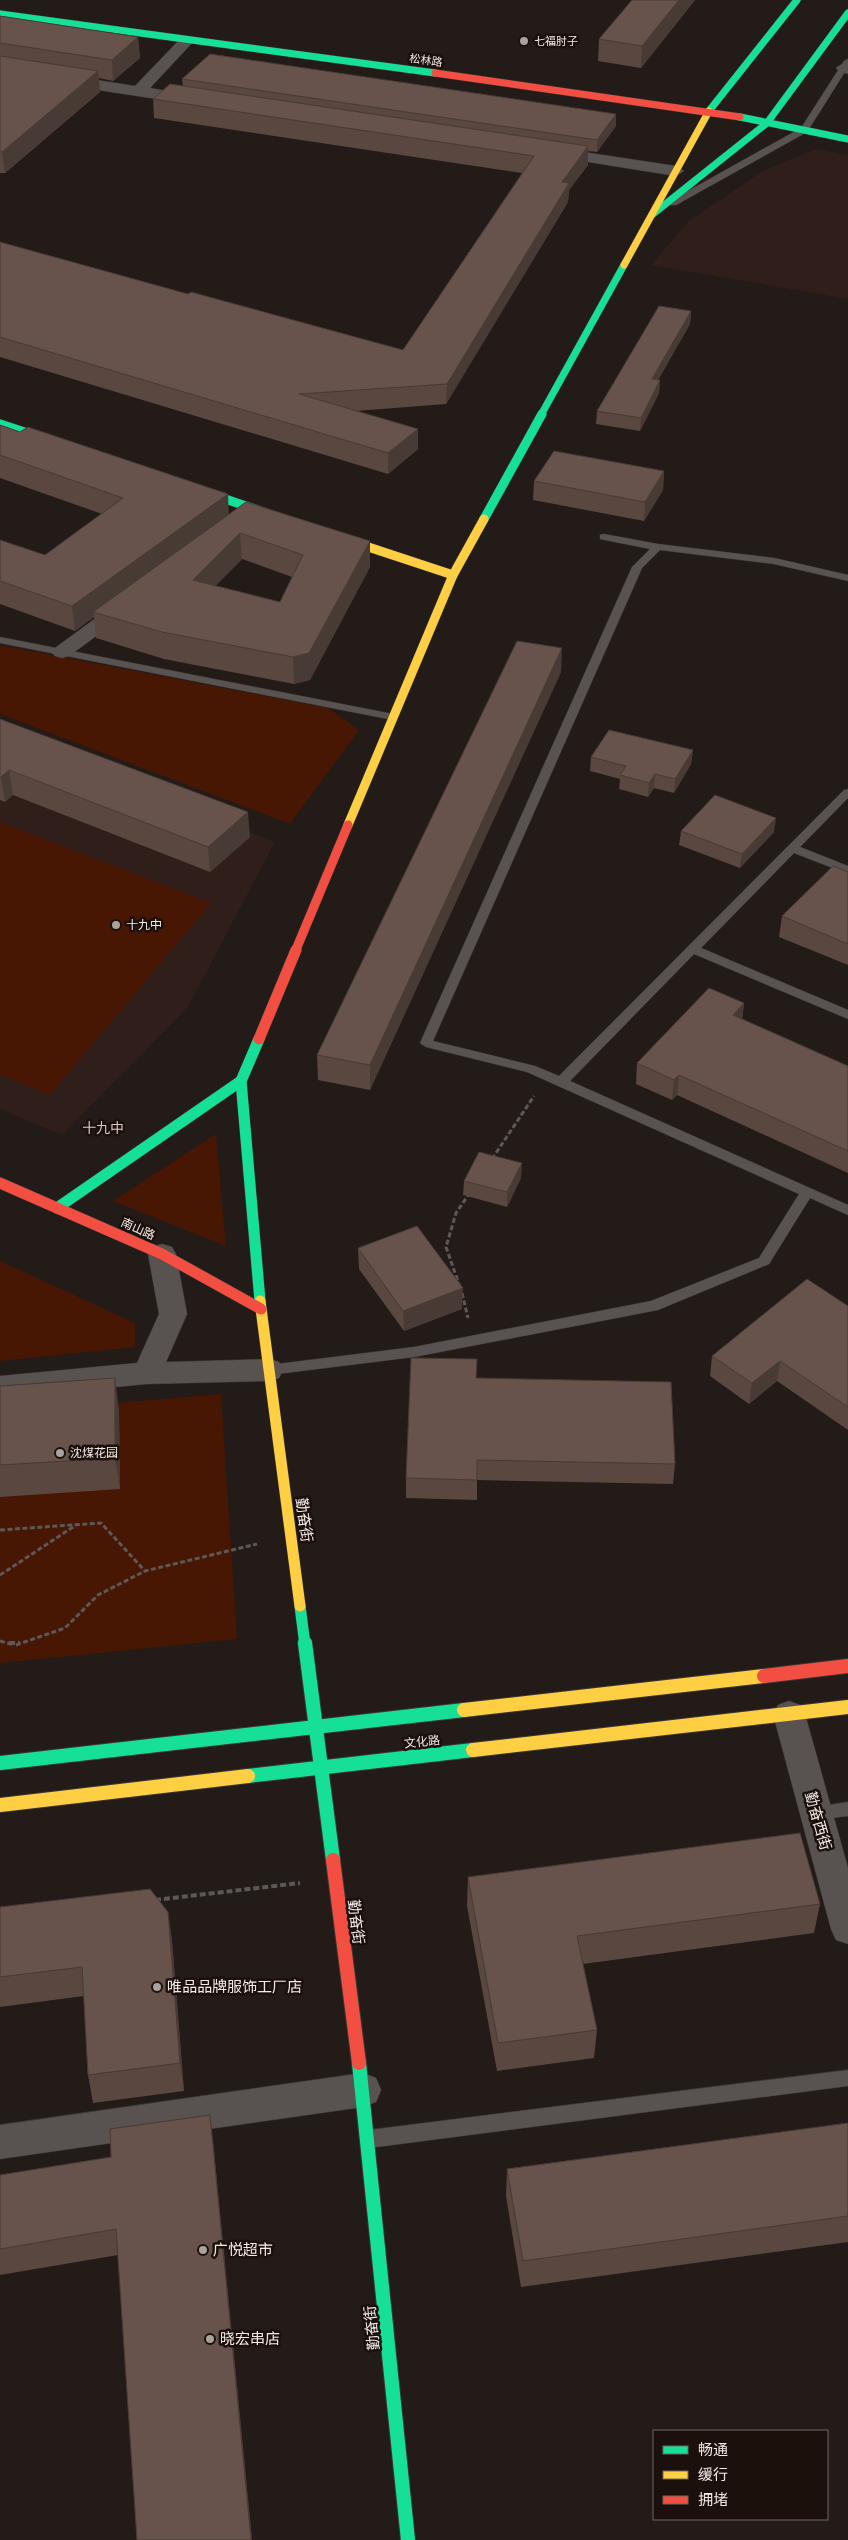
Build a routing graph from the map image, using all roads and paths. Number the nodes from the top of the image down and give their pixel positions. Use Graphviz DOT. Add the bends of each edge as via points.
graph roads {
  1 [pos="797,0"];
  2 [pos="848,13"];
  3 [pos="0,14"];
  4 [pos="187,40"];
  5 [pos="847,66"];
  6 [pos="0,70"];
  7 [pos="139,91"];
  8 [pos="207,101"];
  9 [pos="710,111"];
  10 [pos="766,123"];
  11 [pos="804,130"];
  12 [pos="848,139"];
  13 [pos="530,149"];
  14 [pos="676,171"];
  15 [pos="653,214"];
  16 [pos="0,424"];
  17 [pos="65,445"];
  18 [pos="184,485"];
  19 [pos="294,522"];
  20 [pos="322,531"];
  21 [pos="604,537"];
  22 [pos="658,547"];
  23 [pos="452,575"];
  24 [pos="848,578"];
  25 [pos="140,595"];
  26 [pos="0,640"];
  27 [pos="62,652"];
  28 [pos="393,717"];
  29 [pos="848,792"];
  30 [pos="792,848"];
  31 [pos="848,870"];
  32 [pos="692,949"];
  33 [pos="848,1015"];
  34 [pos="547,1076"];
  35 [pos="241,1081"];
  36 [pos="561,1082"];
  37 [pos="491,1160"];
  38 [pos="0,1183"];
  39 [pos="471,1190"];
  40 [pos="807,1192"];
  41 [pos="57,1208"];
  42 [pos="848,1210"];
  43 [pos="162,1254"];
  44 [pos="261,1309"];
  45 [pos="474,1341"];
  46 [pos="269,1370"];
  47 [pos="147,1373"];
  48 [pos="0,1387"];
  49 [pos="77,1524"];
  50 [pos="0,1530"];
  51 [pos="255,1545"];
  52 [pos="145,1571"];
  53 [pos="0,1576"];
  54 [pos="0,1641"];
  55 [pos="848,1666"];
  56 [pos="848,1706"];
  57 [pos="788,1714"];
  58 [pos="317,1727"];
  59 [pos="0,1763"];
  60 [pos="322,1767"];
  61 [pos="0,1805"];
  62 [pos="848,1809"];
  63 [pos="816,1813"];
  64 [pos="336,1879"];
  65 [pos="148,1900"];
  66 [pos="848,1929"];
  67 [pos="848,2078"];
  68 [pos="363,2090"];
  69 [pos="368,2140"];
  70 [pos="0,2142"];
  71 [pos="408,2540"];
  1 -- 9 [label="street"];
  2 -- 10 [label="street"];
  3 -- 4 [label="street, 松林路"];
  4 -- 7 [label="street"];
  4 -- 9 [label="street, 松林路"];
  5 -- 11 [label="lane"];
  6 -- 7 [label="street"];
  7 -- 8 [label="street"];
  9 -- 10 [label="street, 松林路"];
  9 -- 14 [label="street"];
  10 -- 11 [label="street, 松林路"];
  10 -- 15 [label="street"];
  11 -- 12 [label="street, 松林路"];
  11 -- 15 [label="lane"];
  13 -- 14 [label="street"];
  14 -- 15 [label="street"];
  15 -- 23 [label="street"];
  16 -- 17 [label="street"];
  18 -- 19 [label="street" via="249,515"];
  20 -- 23 [label="street"];
  21 -- 22 [label="lane"];
  22 -- 24 [label="lane" via="774,561"];
  22 -- 34 [label="lane" via="636,567 426,1043 531,1069"];
  23 -- 28 [label="street"];
  25 -- 27 [label="street"];
  26 -- 27 [label="lane"];
  27 -- 28 [label="lane"];
  28 -- 35 [label="street"];
  29 -- 30 [label="lane"];
  30 -- 31 [label="lane"];
  30 -- 32 [label="lane"];
  32 -- 33 [label="lane"];
  32 -- 36 [label="lane"];
  34 -- 36 [label="lane"];
  34 -- 37 [label="path"];
  35 -- 41 [label="street"];
  35 -- 44 [label="street, 勤奋街"];
  36 -- 40 [label="lane"];
  38 -- 41 [label="street, 南山路"];
  39 -- 45 [label="path" via="456,1213 446,1247"];
  40 -- 42 [label="lane"];
  40 -- 45 [label="lane" via="764,1261 653,1306"];
  41 -- 43 [label="street, 南山路"];
  43 -- 44 [label="street, 南山路"];
  43 -- 47 [label="street" via="173,1314"];
  44 -- 46 [label="street, 勤奋街"];
  45 -- 46 [label="lane"];
  46 -- 47 [label="street"];
  46 -- 58 [label="street, 勤奋街"];
  47 -- 48 [label="street"];
  49 -- 50 [label="path"];
  49 -- 52 [label="path" via="101,1522"];
  49 -- 53 [label="path"];
  51 -- 52 [label="path"];
  52 -- 54 [label="path" via="98,1595 65,1628 15,1645"];
  55 -- 58 [label="street"];
  56 -- 57 [label="street, 文化路"];
  57 -- 60 [label="street, 文化路"];
  57 -- 63 [label="street, 勤奋西街"];
  58 -- 59 [label="street"];
  58 -- 60 [label="street, 勤奋街"];
  60 -- 61 [label="street, 文化路"];
  60 -- 64 [label="street, 勤奋街"];
  62 -- 63 [label="lane"];
  63 -- 66 [label="street, 勤奋西街"];
  64 -- 65 [label="path"];
  64 -- 68 [label="street, 勤奋街"];
  67 -- 69 [label="lane"];
  68 -- 69 [label="street, 勤奋街"];
  68 -- 70 [label="street"];
  69 -- 71 [label="street, 勤奋街"];
}
